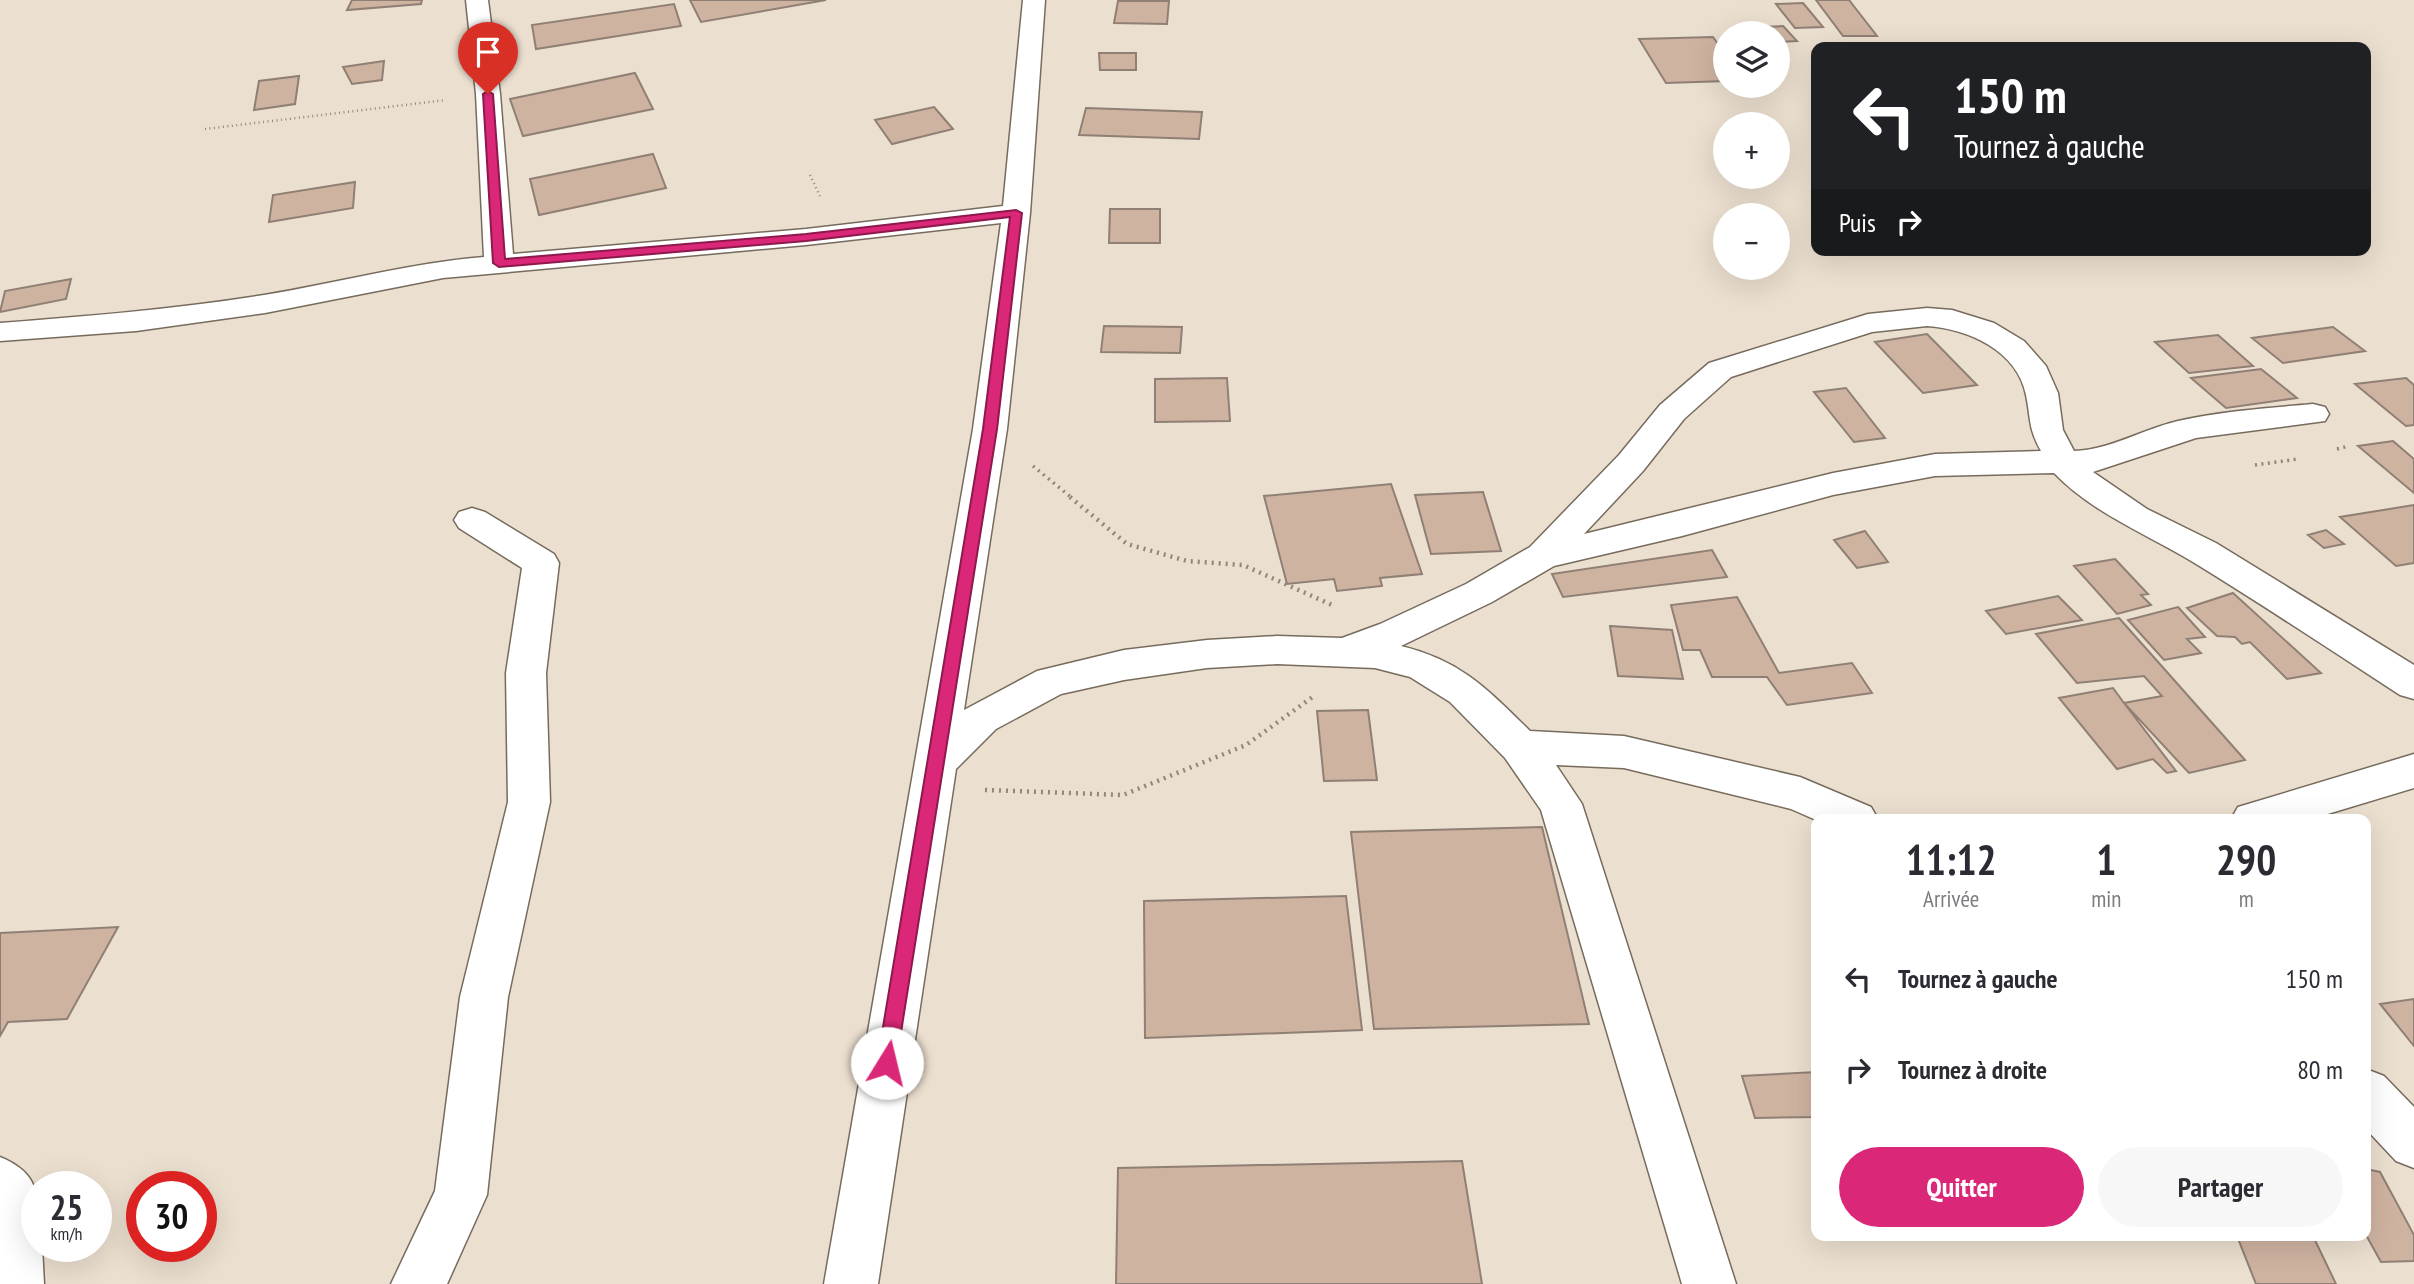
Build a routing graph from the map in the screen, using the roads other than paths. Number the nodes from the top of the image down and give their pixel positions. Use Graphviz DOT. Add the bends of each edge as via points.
graph roads {
  1 [pos="477,0"];
  2 [pos="1034,0"];
  3 [pos="1016,213"];
  4 [pos="499,263"];
  5 [pos="0,332"];
  6 [pos="2313,414"];
  7 [pos="2063,462"];
  8 [pos="472,520"];
  9 [pos="1544,556"];
  10 [pos="1371,647"];
  11 [pos="2414,684"];
  12 [pos="1520,747"];
  13 [pos="2414,771"];
  14 [pos="935,774"];
  15 [pos="1845,814"];
  16 [pos="2270,814"];
  17 [pos="2371,1098"];
  18 [pos="2414,1143"];
  19 [pos="0,1183"];
  20 [pos="17,1284"];
  21 [pos="418,1284"];
  22 [pos="851,1284"];
  23 [pos="1709,1284"];
  1 -- 4 [label="street"];
  2 -- 3 [label="street"];
  3 -- 4 [label="street" via="806,237"];
  3 -- 14 [label="street" via="990,429"];
  4 -- 5 [label="street" via="175,317"];
  6 -- 7 [label="street" via="2199,428 2158,437 2115,457"];
  7 -- 9 [label="street" via="1935,464 1833,484"];
  7 -- 9 [label="street" via="2046,430 2042,393 2030,366 2013,348 1983,329 1952,319 1868,323 1720,370 1672,412"];
  7 -- 11 [label="street" via="2085,484 2135,517 2203,551"];
  8 -- 21 [label="street" via="541,563 526,673 529,802 484,997 461,1195"];
  9 -- 10 [label="street"];
  10 -- 12 [label="street" via="1422,666 1464,691"];
  10 -- 14 [label="street" via="1207,654 1051,681 982,718"];
  12 -- 15 [label="street" via="1624,752 1800,794"];
  12 -- 23 [label="street" via="1561,804"];
  13 -- 16 [label="street"];
  14 -- 22 [label="street"];
  17 -- 18 [label="street"];
  19 -- 20 [label="street" via="12,1195"];
}
